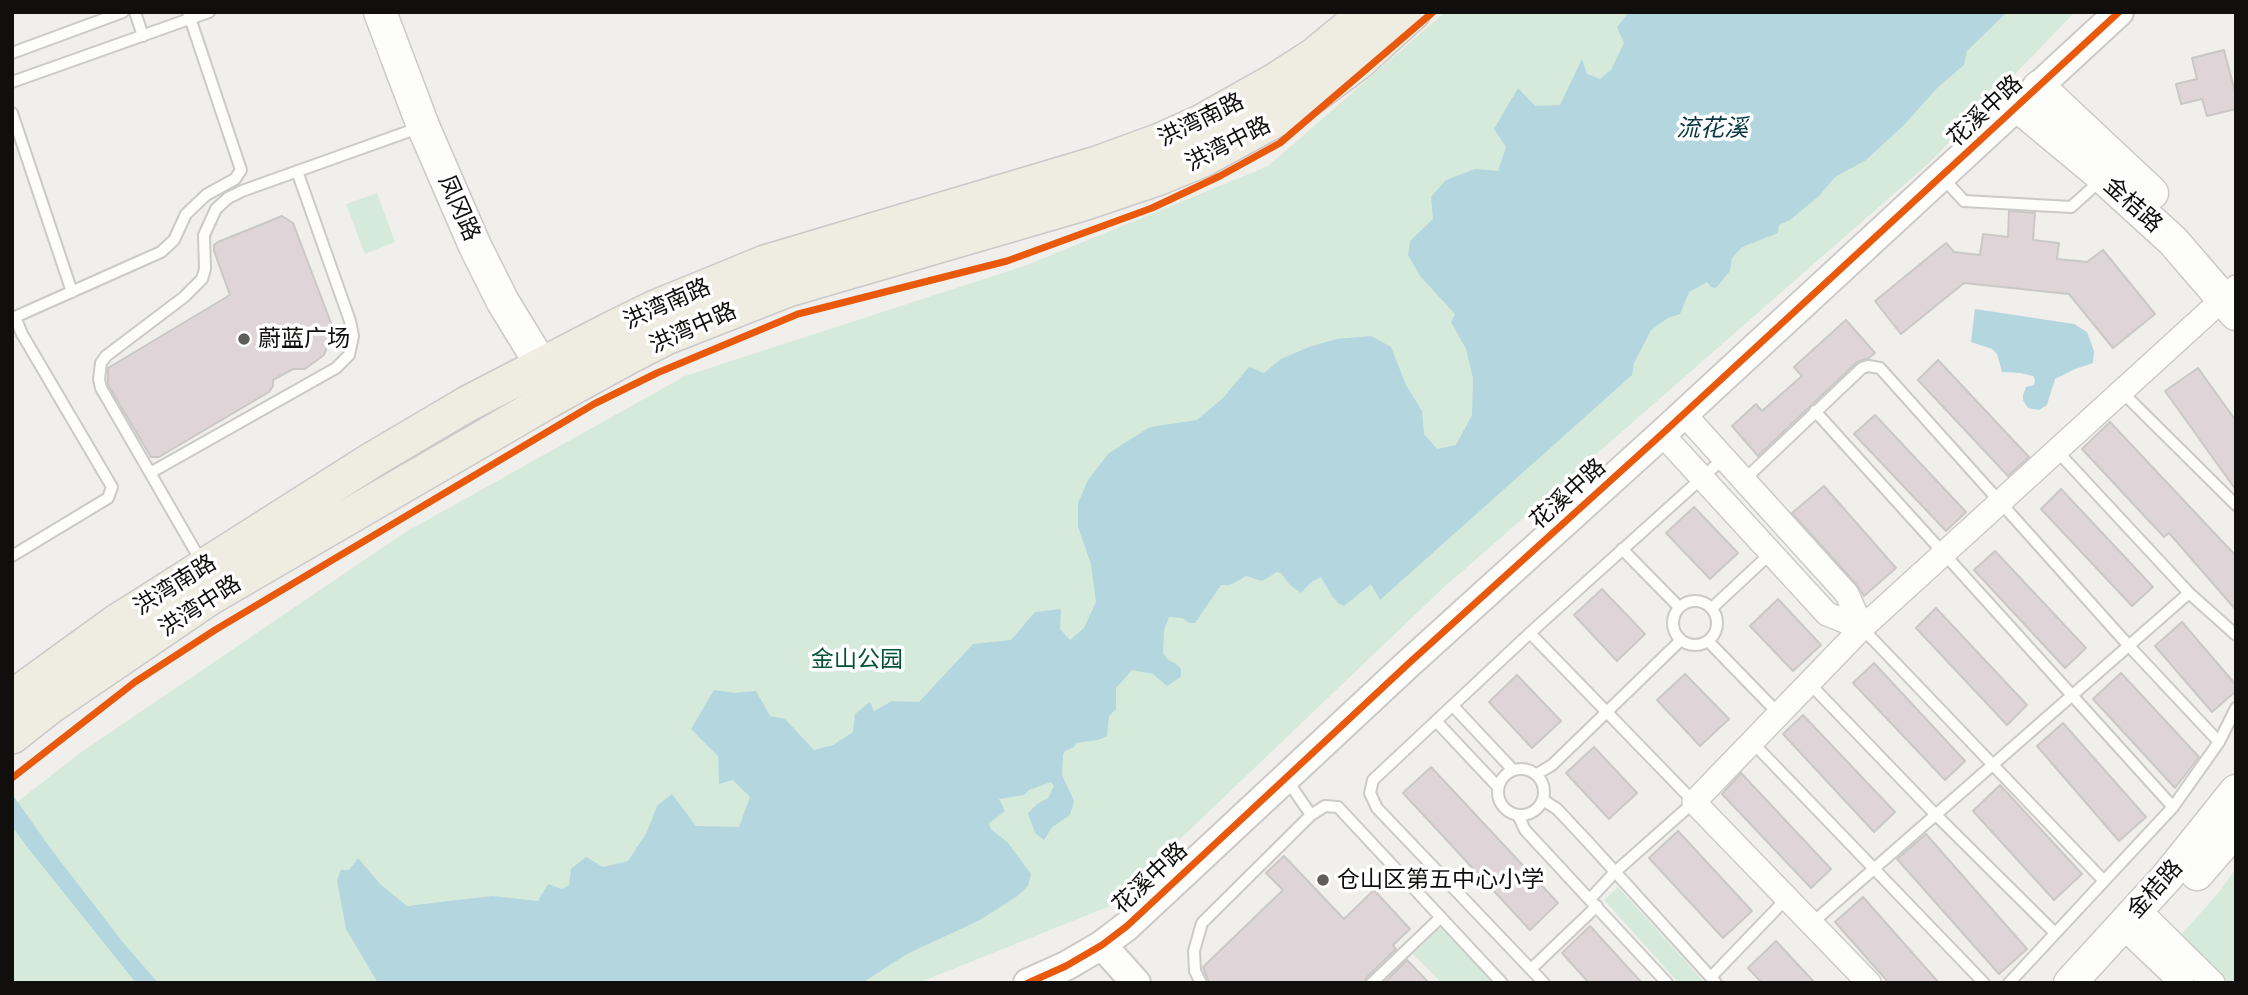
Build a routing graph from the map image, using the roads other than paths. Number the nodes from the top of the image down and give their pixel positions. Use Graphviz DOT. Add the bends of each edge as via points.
graph roads {
  1 [pos="123,12"];
  2 [pos="135,12"];
  3 [pos="209,12"];
  4 [pos="380,12"];
  5 [pos="1367,12"];
  6 [pos="1413,12"];
  7 [pos="2119,12"];
  8 [pos="189,16"];
  9 [pos="144,36"];
  10 [pos="12,52"];
  11 [pos="12,82"];
  12 [pos="2029,97"];
  13 [pos="12,113"];
  14 [pos="423,126"];
  15 [pos="297,171"];
  16 [pos="1942,177"];
  17 [pos="2103,177"];
  18 [pos="72,292"];
  19 [pos="2233,295"];
  20 [pos="13,315"];
  21 [pos="550,379"];
  22 [pos="2122,392"];
  23 [pos="1815,411"];
  24 [pos="1684,414"];
  25 [pos="1662,434"];
  26 [pos="2057,451"];
  27 [pos="1724,458"];
  28 [pos="150,473"];
  29 [pos="1702,477"];
  30 [pos="1744,480"];
  31 [pos="2001,503"];
  32 [pos="2236,505"];
  33 [pos="1622,549"];
  34 [pos="1771,553"];
  35 [pos="1943,555"];
  36 [pos="12,556"];
  37 [pos="204,567"];
  38 [pos="2189,593"];
  39 [pos="1679,607"];
  40 [pos="1712,608"];
  41 [pos="1862,628"];
  42 [pos="1530,633"];
  43 [pos="2236,635"];
  44 [pos="1681,640"];
  45 [pos="1708,641"];
  46 [pos="2129,646"];
  47 [pos="1809,682"];
  48 [pos="2071,696"];
  49 [pos="12,698"];
  50 [pos="1453,706"];
  51 [pos="2236,708"];
  52 [pos="1607,712"];
  53 [pos="1779,714"];
  54 [pos="1436,721"];
  55 [pos="12,736"];
  56 [pos="1752,742"];
  57 [pos="2219,742"];
  58 [pos="1992,766"];
  59 [pos="1513,770"];
  60 [pos="1537,774"];
  61 [pos="1286,778"];
  62 [pos="1498,788"];
  63 [pos="2236,791"];
  64 [pos="1543,800"];
  65 [pos="1694,802"];
  66 [pos="2173,807"];
  67 [pos="1311,815"];
  68 [pos="1518,815"];
  69 [pos="1936,815"];
  70 [pos="2236,829"];
  71 [pos="1873,870"];
  72 [pos="1615,872"];
  73 [pos="2104,881"];
  74 [pos="1787,898"];
  75 [pos="1593,902"];
  76 [pos="1441,917"];
  77 [pos="1812,923"];
  78 [pos="2137,924"];
  79 [pos="2054,932"];
  80 [pos="1102,946"];
  81 [pos="1531,969"];
  82 [pos="1713,980"];
  83 [pos="1028,983"];
  84 [pos="1136,983"];
  85 [pos="1201,983"];
  86 [pos="1372,983"];
  87 [pos="1502,983"];
  88 [pos="1544,983"];
  89 [pos="1667,983"];
  90 [pos="1869,983"];
  91 [pos="1984,983"];
  92 [pos="2009,983"];
  93 [pos="2070,983"];
  94 [pos="2096,983"];
  95 [pos="2182,983"];
  96 [pos="2213,983"];
  1 -- 10 [label="lane"];
  2 -- 9 [label="lane"];
  3 -- 8 [label="lane"];
  4 -- 14 [label="main road, 凤冈路"];
  5 -- 21 [label="main road, 洪湾南路" via="1275,82 1160,141 765,263 655,308"];
  6 -- 21 [label="main road, 洪湾中路" via="1318,92 1203,159 1083,204 788,289"];
  7 -- 12 [label="street, 花溪中路"];
  8 -- 9 [label="lane"];
  8 -- 18 [label="lane" via="241,170 186,214 174,240 161,252"];
  9 -- 11 [label="lane"];
  12 -- 16 [label="street, 花溪中路"];
  12 -- 17 [label="main road, 金桔路"];
  12 -- 19 [label="main road" via="2166,206"];
  13 -- 18 [label="lane"];
  14 -- 15 [label="lane"];
  14 -- 21 [label="main road, 凤冈路" via="503,302"];
  15 -- 28 [label="lane" via="242,191 216,209 204,234 202,279 101,363 101,388"];
  15 -- 28 [label="lane" via="350,321 349,355 336,369"];
  16 -- 17 [label="lane" via="1964,201 2071,207"];
  16 -- 24 [label="street, 花溪中路"];
  17 -- 19 [label="main road, 金桔路"];
  18 -- 20 [label="lane"];
  19 -- 22 [label="street"];
  20 -- 36 [label="lane" via="112,487 108,498"];
  21 -- 37 [label="main road, 洪湾南路" via="416,433"];
  21 -- 55 [label="main road, 洪湾中路" via="210,597"];
  22 -- 26 [label="street"];
  22 -- 32 [label="lane"];
  23 -- 30 [label="lane"];
  23 -- 31 [label="lane" via="1862,368 1880,368"];
  23 -- 35 [label="lane"];
  24 -- 25 [label="street, 花溪中路"];
  24 -- 27 [label="street"];
  25 -- 29 [label="street"];
  25 -- 61 [label="street, 花溪中路"];
  26 -- 31 [label="street"];
  26 -- 38 [label="lane"];
  27 -- 29 [label="lane"];
  27 -- 30 [label="street"];
  28 -- 37 [label="lane"];
  29 -- 33 [label="lane"];
  29 -- 34 [label="street"];
  30 -- 41 [label="street" via="1847,594"];
  31 -- 35 [label="street"];
  31 -- 46 [label="lane"];
  33 -- 39 [label="lane"];
  33 -- 42 [label="lane"];
  34 -- 40 [label="lane"];
  34 -- 41 [label="street" via="1827,614"];
  35 -- 41 [label="street"];
  35 -- 48 [label="lane"];
  37 -- 49 [label="main road, 洪湾南路" via="117,622"];
  38 -- 43 [label="lane"];
  38 -- 46 [label="lane"];
  39 -- 40 [label="lane" via="1699,601"];
  39 -- 44 [label="lane" via="1673,627"];
  40 -- 45 [label="lane" via="1717,629"];
  41 -- 47 [label="street"];
  41 -- 58 [label="lane"];
  42 -- 50 [label="lane"];
  42 -- 52 [label="lane"];
  44 -- 45 [label="lane" via="1694,646"];
  44 -- 52 [label="lane"];
  45 -- 53 [label="lane"];
  46 -- 48 [label="lane"];
  46 -- 57 [label="lane"];
  47 -- 53 [label="street"];
  47 -- 69 [label="lane"];
  48 -- 58 [label="lane"];
  48 -- 66 [label="lane"];
  50 -- 54 [label="lane"];
  50 -- 59 [label="lane"];
  51 -- 57 [label="lane"];
  52 -- 60 [label="lane"];
  52 -- 65 [label="lane"];
  53 -- 56 [label="street"];
  54 -- 62 [label="lane"];
  54 -- 81 [label="lane" via="1373,780 1370,793 1377,808"];
  56 -- 65 [label="street"];
  56 -- 71 [label="lane"];
  57 -- 66 [label="lane"];
  58 -- 69 [label="lane"];
  58 -- 73 [label="lane"];
  59 -- 60 [label="lane" via="1523,768"];
  59 -- 62 [label="lane" via="1503,776"];
  60 -- 64 [label="lane" via="1545,788"];
  61 -- 67 [label="lane"];
  61 -- 80 [label="street, 花溪中路"];
  62 -- 68 [label="lane" via="1501,804"];
  63 -- 78 [label="main road, 金桔路"];
  64 -- 68 [label="lane" via="1536,810"];
  64 -- 72 [label="lane" via="1557,809"];
  65 -- 72 [label="lane"];
  65 -- 74 [label="street"];
  66 -- 73 [label="lane"];
  67 -- 76 [label="lane" via="1325,806 1338,807"];
  67 -- 85 [label="lane" via="1202,923 1194,951"];
  68 -- 75 [label="lane" via="1525,830"];
  69 -- 71 [label="lane"];
  69 -- 79 [label="lane"];
  70 -- 78 [label="main road"];
  71 -- 77 [label="lane"];
  71 -- 91 [label="lane"];
  72 -- 75 [label="lane"];
  72 -- 82 [label="lane"];
  73 -- 79 [label="lane"];
  74 -- 77 [label="street"];
  74 -- 82 [label="lane"];
  75 -- 81 [label="lane"];
  75 -- 89 [label="lane"];
  76 -- 86 [label="lane"];
  76 -- 87 [label="lane"];
  77 -- 90 [label="street"];
  78 -- 93 [label="main road, 金桔路"];
  78 -- 94 [label="main road"];
  78 -- 95 [label="street"];
  78 -- 96 [label="street"];
  79 -- 92 [label="lane"];
  80 -- 83 [label="street, 花溪中路"];
  80 -- 84 [label="street"];
  81 -- 88 [label="lane"];
}
